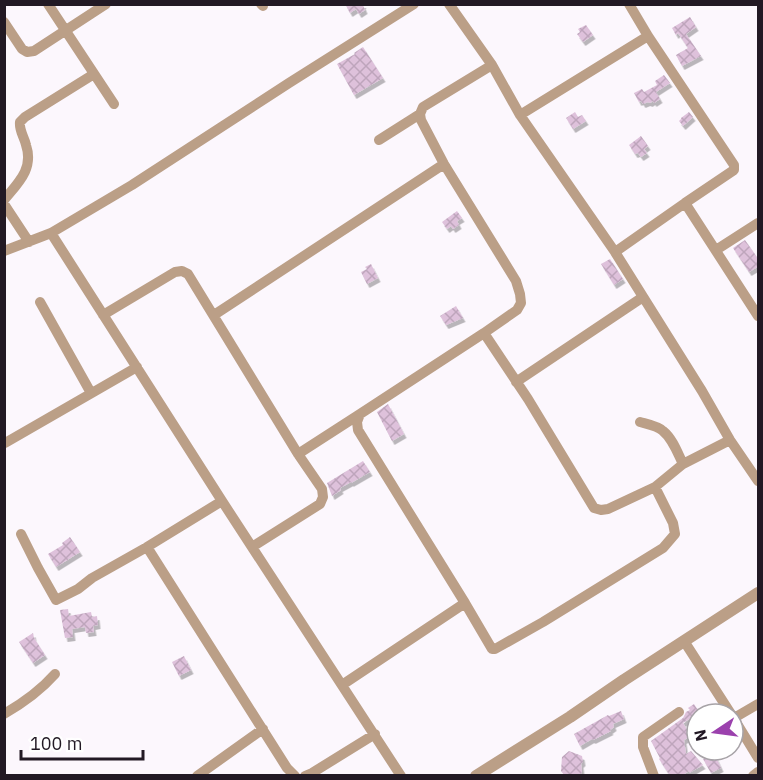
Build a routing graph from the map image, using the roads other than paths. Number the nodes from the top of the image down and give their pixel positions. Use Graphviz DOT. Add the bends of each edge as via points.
graph roads {
  1 [pos="48,4"];
  2 [pos="106,4"];
  3 [pos="414,4"];
  4 [pos="449,4"];
  5 [pos="629,4"];
  6 [pos="4,22"];
  7 [pos="65,31"];
  8 [pos="648,36"];
  9 [pos="492,65"];
  10 [pos="94,74"];
  11 [pos="114,104"];
  12 [pos="420,114"];
  13 [pos="520,115"];
  14 [pos="379,140"];
  15 [pos="444,164"];
  16 [pos="4,202"];
  17 [pos="685,203"];
  18 [pos="759,223"];
  19 [pos="51,233"];
  20 [pos="29,242"];
  21 [pos="716,250"];
  22 [pos="4,251"];
  23 [pos="615,252"];
  24 [pos="643,297"];
  25 [pos="40,302"];
  26 [pos="103,315"];
  27 [pos="214,315"];
  28 [pos="759,316"];
  29 [pos="484,333"];
  30 [pos="137,367"];
  31 [pos="516,382"];
  32 [pos="91,393"];
  33 [pos="360,414"];
  34 [pos="640,422"];
  35 [pos="730,440"];
  36 [pos="5,443"];
  37 [pos="298,454"];
  38 [pos="683,464"];
  39 [pos="759,481"];
  40 [pos="654,487"];
  41 [pos="222,501"];
  42 [pos="21,534"];
  43 [pos="147,547"];
  44 [pos="252,547"];
  45 [pos="759,593"];
  46 [pos="465,603"];
  47 [pos="684,641"];
  48 [pos="55,674"];
  49 [pos="342,685"];
  50 [pos="724,702"];
  51 [pos="759,704"];
  52 [pos="745,710"];
  53 [pos="679,712"];
  54 [pos="4,714"];
  55 [pos="263,729"];
  56 [pos="375,734"];
  57 [pos="745,735"];
  58 [pos="759,758"];
  59 [pos="759,772"];
  60 [pos="653,775"];
  61 [pos="197,776"];
  62 [pos="295,776"];
  63 [pos="305,776"];
  64 [pos="401,776"];
  65 [pos="476,776"];
  66 [pos="753,776"];
  1 -- 7 [label="street"];
  2 -- 7 [label="street"];
  3 -- 19 [label="street"];
  4 -- 9 [label="street"];
  5 -- 8 [label="street"];
  6 -- 7 [label="street" via="27,52"];
  7 -- 10 [label="street"];
  8 -- 13 [label="street"];
  8 -- 17 [label="street" via="735,167"];
  9 -- 12 [label="street" via="423,107"];
  9 -- 13 [label="street"];
  10 -- 11 [label="street"];
  10 -- 16 [label="street" via="20,122 28,166"];
  12 -- 14 [label="street"];
  12 -- 15 [label="street"];
  13 -- 23 [label="street"];
  15 -- 27 [label="street"];
  15 -- 29 [label="street" via="516,281 520,294 517,310"];
  16 -- 20 [label="street"];
  17 -- 21 [label="street"];
  17 -- 23 [label="street"];
  18 -- 21 [label="street"];
  19 -- 20 [label="street"];
  19 -- 26 [label="street"];
  20 -- 22 [label="street"];
  21 -- 28 [label="street"];
  23 -- 24 [label="street"];
  24 -- 31 [label="street"];
  24 -- 35 [label="street"];
  25 -- 32 [label="street"];
  26 -- 27 [label="street" via="182,271 188,274"];
  26 -- 30 [label="street"];
  27 -- 37 [label="street"];
  29 -- 31 [label="street"];
  29 -- 33 [label="street"];
  30 -- 32 [label="street"];
  30 -- 41 [label="street"];
  31 -- 40 [label="street" via="594,508 608,509"];
  32 -- 36 [label="street"];
  33 -- 37 [label="street"];
  33 -- 46 [label="street" via="358,430"];
  34 -- 38 [label="street" via="664,431"];
  35 -- 38 [label="street"];
  35 -- 39 [label="street"];
  37 -- 44 [label="street" via="322,489 320,504"];
  38 -- 40 [label="street"];
  40 -- 46 [label="street" via="675,534 663,548 553,616 492,649"];
  41 -- 43 [label="street"];
  41 -- 44 [label="street"];
  42 -- 43 [label="street" via="56,600"];
  43 -- 55 [label="street"];
  44 -- 49 [label="street"];
  45 -- 47 [label="street"];
  46 -- 49 [label="street"];
  47 -- 50 [label="street"];
  47 -- 65 [label="street"];
  48 -- 54 [label="street" via="27,700"];
  49 -- 56 [label="street"];
  51 -- 52 [label="street"];
  53 -- 60 [label="street" via="643,737"];
  55 -- 61 [label="street"];
  55 -- 62 [label="street"];
  56 -- 63 [label="street"];
  56 -- 64 [label="street"];
  57 -- 58 [label="street"];
  59 -- 66 [label="street"];
}
